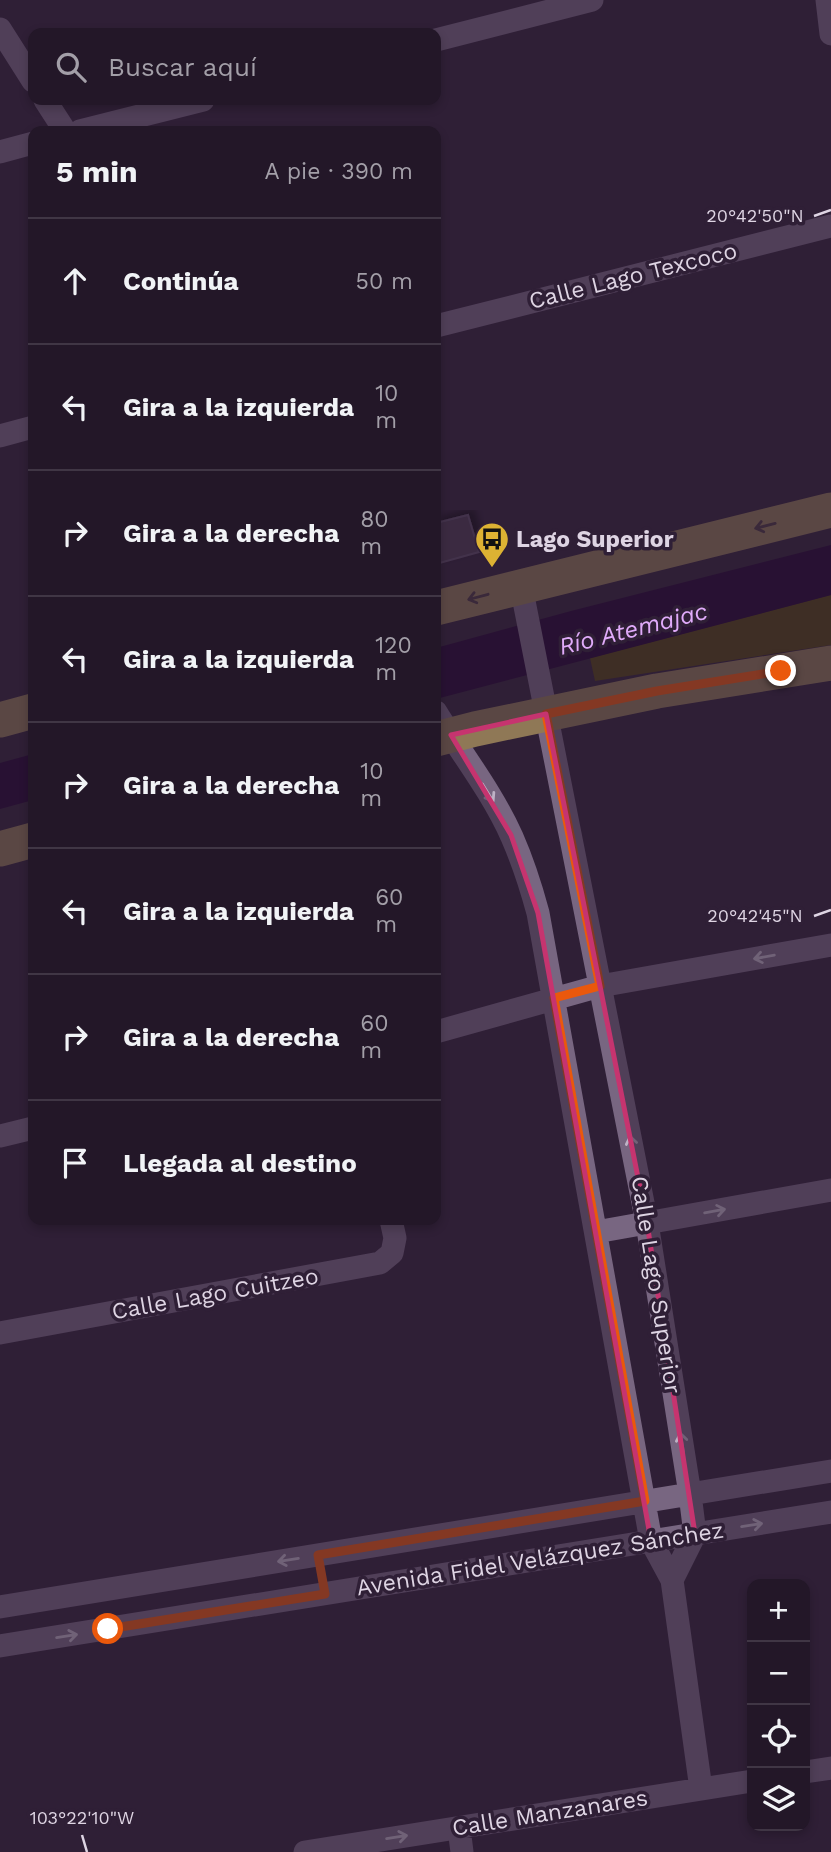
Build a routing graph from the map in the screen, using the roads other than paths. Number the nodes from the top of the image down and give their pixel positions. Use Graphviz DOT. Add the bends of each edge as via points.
graph roads {
  1 [pos="592,0"];
  2 [pos="827,0"];
  3 [pos="0,29"];
  4 [pos="831,34"];
  5 [pos="441,39"];
  6 [pos="28,73"];
  7 [pos="48,105"];
  8 [pos="183,105"];
  9 [pos="62,126"];
  10 [pos="100,126"];
  11 [pos="28,144"];
  12 [pos="0,152"];
  13 [pos="831,226"];
  14 [pos="441,325"];
  15 [pos="28,428"];
  16 [pos="0,436"];
  17 [pos="831,510"];
  18 [pos="523,598"];
  19 [pos="441,607"];
  20 [pos="831,663"];
  21 [pos="544,704"];
  22 [pos="28,712"];
  23 [pos="0,720"];
  24 [pos="441,725"];
  25 [pos="441,728"];
  26 [pos="28,841"];
  27 [pos="0,849"];
  28 [pos="831,945"];
  29 [pos="600,986"];
  30 [pos="554,998"];
  31 [pos="441,1031"];
  32 [pos="28,1129"];
  33 [pos="0,1136"];
  34 [pos="831,1190"];
  35 [pos="648,1223"];
  36 [pos="392,1225"];
  37 [pos="596,1232"];
  38 [pos="0,1333"];
  39 [pos="831,1471"];
  40 [pos="690,1494"];
  41 [pos="645,1501"];
  42 [pos="831,1512"];
  43 [pos="695,1534"];
  44 [pos="651,1541"];
  45 [pos="318,1555"];
  46 [pos="672,1580"];
  47 [pos="325,1594"];
  48 [pos="0,1607"];
  49 [pos="0,1646"];
  50 [pos="831,1768"];
  51 [pos="810,1771"];
  52 [pos="747,1782"];
  53 [pos="701,1789"];
  54 [pos="458,1828"];
  55 [pos="305,1852"];
  56 [pos="462,1852"];
  1 -- 5 [label="street"];
  2 -- 4 [label="street"];
  3 -- 6 [label="street"];
  7 -- 9 [label="street"];
  8 -- 10 [label="street"];
  11 -- 12 [label="street"];
  13 -- 14 [label="street, Calle Lago Texcoco"];
  15 -- 16 [label="street"];
  17 -- 18 [label="main road, one-way"];
  18 -- 19 [label="main road, one-way"];
  18 -- 21 [label="street, Calle Lago Superior"];
  20 -- 21 [label="main road"];
  21 -- 24 [label="main road"];
  21 -- 29 [label="street, Calle Lago Superior"];
  22 -- 23 [label="main road"];
  25 -- 30 [label="street, Calle Lago Superior, one-way" via="492,799 511,835 528,876"];
  26 -- 27 [label="main road"];
  28 -- 29 [label="street, one-way"];
  29 -- 30 [label="street"];
  35 -- 29 [label="street, Calle Lago Superior, one-way"];
  30 -- 31 [label="street"];
  30 -- 37 [label="street, Calle Lago Superior"];
  32 -- 33 [label="street"];
  35 -- 34 [label="street, one-way"];
  35 -- 37 [label="street"];
  40 -- 35 [label="street, Calle Lago Superior, one-way"];
  36 -- 38 [label="street, Calle Lago Cuitzeo" via="392,1252 380,1264"];
  37 -- 41 [label="street, Calle Lago Superior"];
  39 -- 40 [label="street, Avenida Fidel Velázquez Sánchez"];
  40 -- 41 [label="street, Avenida Fidel Velázquez Sánchez"];
  40 -- 43 [label="street, Calle Lago Superior"];
  41 -- 44 [label="street, Calle Lago Superior"];
  41 -- 45 [label="street, Avenida Fidel Velázquez Sánchez"];
  43 -- 42 [label="street, Avenida Fidel Velázquez Sánchez, one-way"];
  43 -- 44 [label="street, Avenida Fidel Velázquez Sánchez"];
  43 -- 46 [label="street"];
  44 -- 46 [label="street, Calle Lago Superior"];
  44 -- 47 [label="street, Avenida Fidel Velázquez Sánchez"];
  45 -- 47 [label="street"];
  45 -- 48 [label="street, Avenida Fidel Velázquez Sánchez, one-way"];
  46 -- 53 [label="street, Calle Lago Superior"];
  49 -- 47 [label="street, Avenida Fidel Velázquez Sánchez, one-way"];
  50 -- 51 [label="street"];
  52 -- 53 [label="street, Calle Manzanares"];
  53 -- 54 [label="street, Calle Manzanares"];
  55 -- 54 [label="street, Calle Manzanares, one-way"];
  54 -- 56 [label="street"];
}
